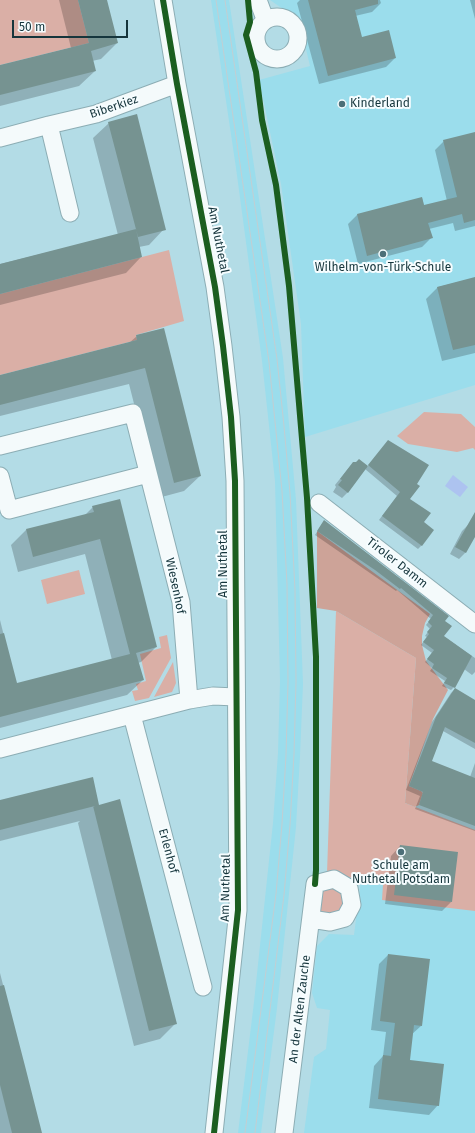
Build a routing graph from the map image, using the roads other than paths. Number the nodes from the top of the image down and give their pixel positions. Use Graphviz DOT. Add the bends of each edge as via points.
graph roads {
  1 [pos="163,0"];
  2 [pos="258,0"];
  3 [pos="265,20"];
  4 [pos="177,84"];
  5 [pos="49,125"];
  6 [pos="0,138"];
  7 [pos="70,213"];
  8 [pos="0,446"];
  9 [pos="148,474"];
  10 [pos="0,476"];
  11 [pos="319,503"];
  12 [pos="475,624"];
  13 [pos="236,697"];
  14 [pos="189,700"];
  15 [pos="132,715"];
  16 [pos="0,749"];
  17 [pos="311,919"];
  18 [pos="203,987"];
  19 [pos="214,1133"];
  20 [pos="284,1133"];
  1 -- 4 [label="street, Am Nuthetal"];
  2 -- 3 [label="street"];
  4 -- 5 [label="street, Biberkiez" via="96,114"];
  4 -- 13 [label="street, Am Nuthetal" via="215,288 231,417"];
  5 -- 6 [label="street, Biberkiez"];
  5 -- 7 [label="street"];
  8 -- 9 [label="street, Wiesenhof" via="133,413"];
  9 -- 10 [label="street" via="9,510"];
  9 -- 14 [label="street, Wiesenhof" via="181,602"];
  11 -- 12 [label="street, Tiroler Damm"];
  13 -- 14 [label="street" via="213,696"];
  13 -- 19 [label="street, Am Nuthetal" via="238,910"];
  14 -- 15 [label="street"];
  15 -- 16 [label="street"];
  15 -- 18 [label="street, Erlenhof"];
  17 -- 17 [label="street, An der Alten Zauche" via="315,884 334,879 349,888 352,905 345,918 330,922"];
  17 -- 20 [label="street, An der Alten Zauche"];
}
